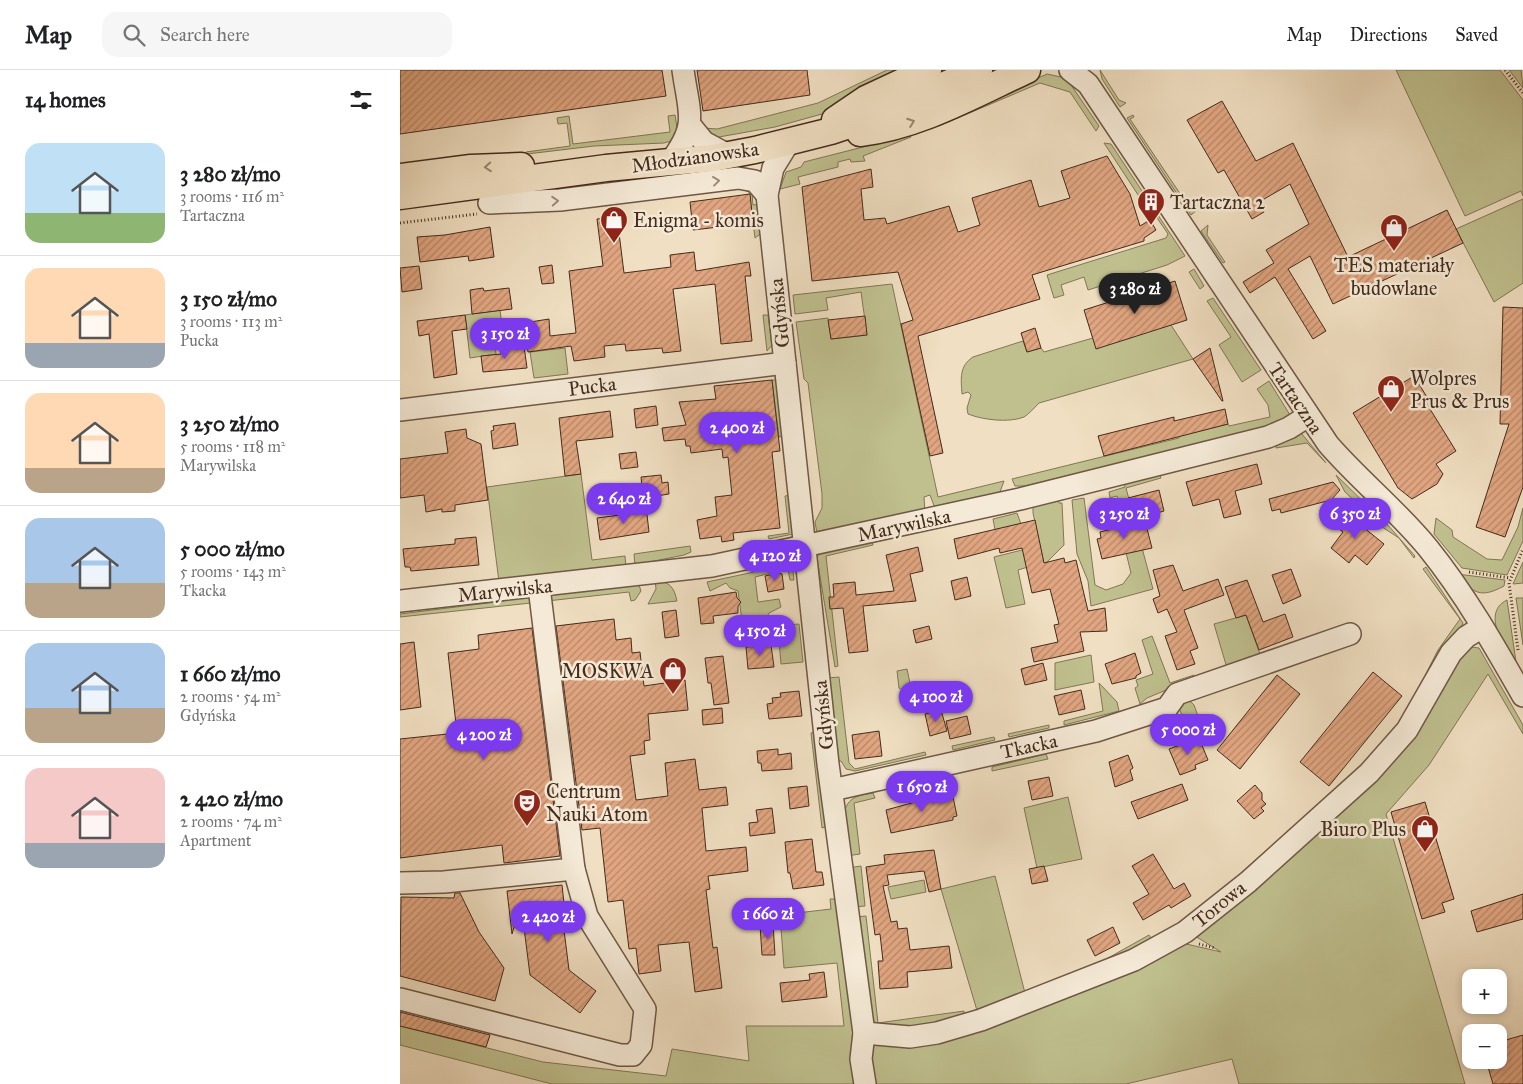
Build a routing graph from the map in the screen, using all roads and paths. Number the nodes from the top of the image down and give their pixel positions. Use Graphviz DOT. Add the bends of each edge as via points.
graph roads {
  1 [pos="683,70"];
  2 [pos="928,70"];
  3 [pos="978,70"];
  4 [pos="1027,70"];
  5 [pos="1070,70"];
  6 [pos="1505,70"];
  7 [pos="1088,77"];
  8 [pos="1523,93"];
  9 [pos="690,126"];
  10 [pos="800,139"];
  11 [pos="728,155"];
  12 [pos="670,162"];
  13 [pos="571,173"];
  14 [pos="400,176"];
  15 [pos="766,195"];
  16 [pos="400,196"];
  17 [pos="485,208"];
  18 [pos="400,215"];
  19 [pos="400,223"];
  20 [pos="785,363"];
  21 [pos="400,410"];
  22 [pos="1308,416"];
  23 [pos="804,547"];
  24 [pos="1523,549"];
  25 [pos="540,587"];
  26 [pos="400,601"];
  27 [pos="1482,627"];
  28 [pos="1350,634"];
  29 [pos="1519,656"];
  30 [pos="1523,696"];
  31 [pos="832,790"];
  32 [pos="574,869"];
  33 [pos="400,883"];
  34 [pos="400,999"];
  35 [pos="864,1034"];
  36 [pos="865,1084"];
  1 -- 9 [label="street"];
  2 -- 10 [label="main road" via="866,100"];
  3 -- 10 [label="main road, Młodzianowska" via="870,118"];
  10 -- 4 [label="main road, one-way" via="897,127"];
  5 -- 7 [label="street, Tartaczna"];
  6 -- 8 [label="path"];
  7 -- 22 [label="street, Tartaczna"];
  9 -- 11 [label="street" via="704,142"];
  9 -- 12 [label="street" via="684,143"];
  10 -- 11 [label="main road, Młodzianowska"];
  10 -- 15 [label="street, Gdyńska" via="772,168"];
  11 -- 12 [label="main road, Młodzianowska"];
  12 -- 13 [label="main road, Młodzianowska"];
  13 -- 14 [label="main road, one-way" via="514,165"];
  13 -- 16 [label="main road, Młodzianowska"];
  13 -- 17 [label="main road" via="534,191"];
  17 -- 15 [label="street, one-way" via="738,178 755,181"];
  15 -- 20 [label="street, Gdyńska"];
  17 -- 18 [label="main road"];
  17 -- 19 [label="path"];
  20 -- 21 [label="street, Pucka"];
  20 -- 23 [label="street, Gdyńska"];
  22 -- 23 [label="street, Marywilska" via="1273,436 1020,499"];
  22 -- 27 [label="street, Tartaczna" via="1348,467 1428,547"];
  23 -- 25 [label="street, Marywilska" via="696,569"];
  23 -- 31 [label="street, Gdyńska"];
  24 -- 29 [label="path" via="1510,583"];
  25 -- 26 [label="street, Marywilska"];
  25 -- 32 [label="street"];
  27 -- 30 [label="street, Tartaczna"];
  27 -- 35 [label="street, Torowa" via="1451,653 1407,730 1370,773 1248,882 1185,932 1134,960 981,1020 910,1037"];
  28 -- 31 [label="street, Tkacka" via="1177,694 1167,708 1096,731"];
  31 -- 35 [label="street, Gdyńska"];
  32 -- 33 [label="street" via="444,882"];
  32 -- 34 [label="street" via="588,916 645,1009 644,1033 636,1053 625,1056"];
  35 -- 36 [label="street, Gdyńska" via="861,1059"];
}
